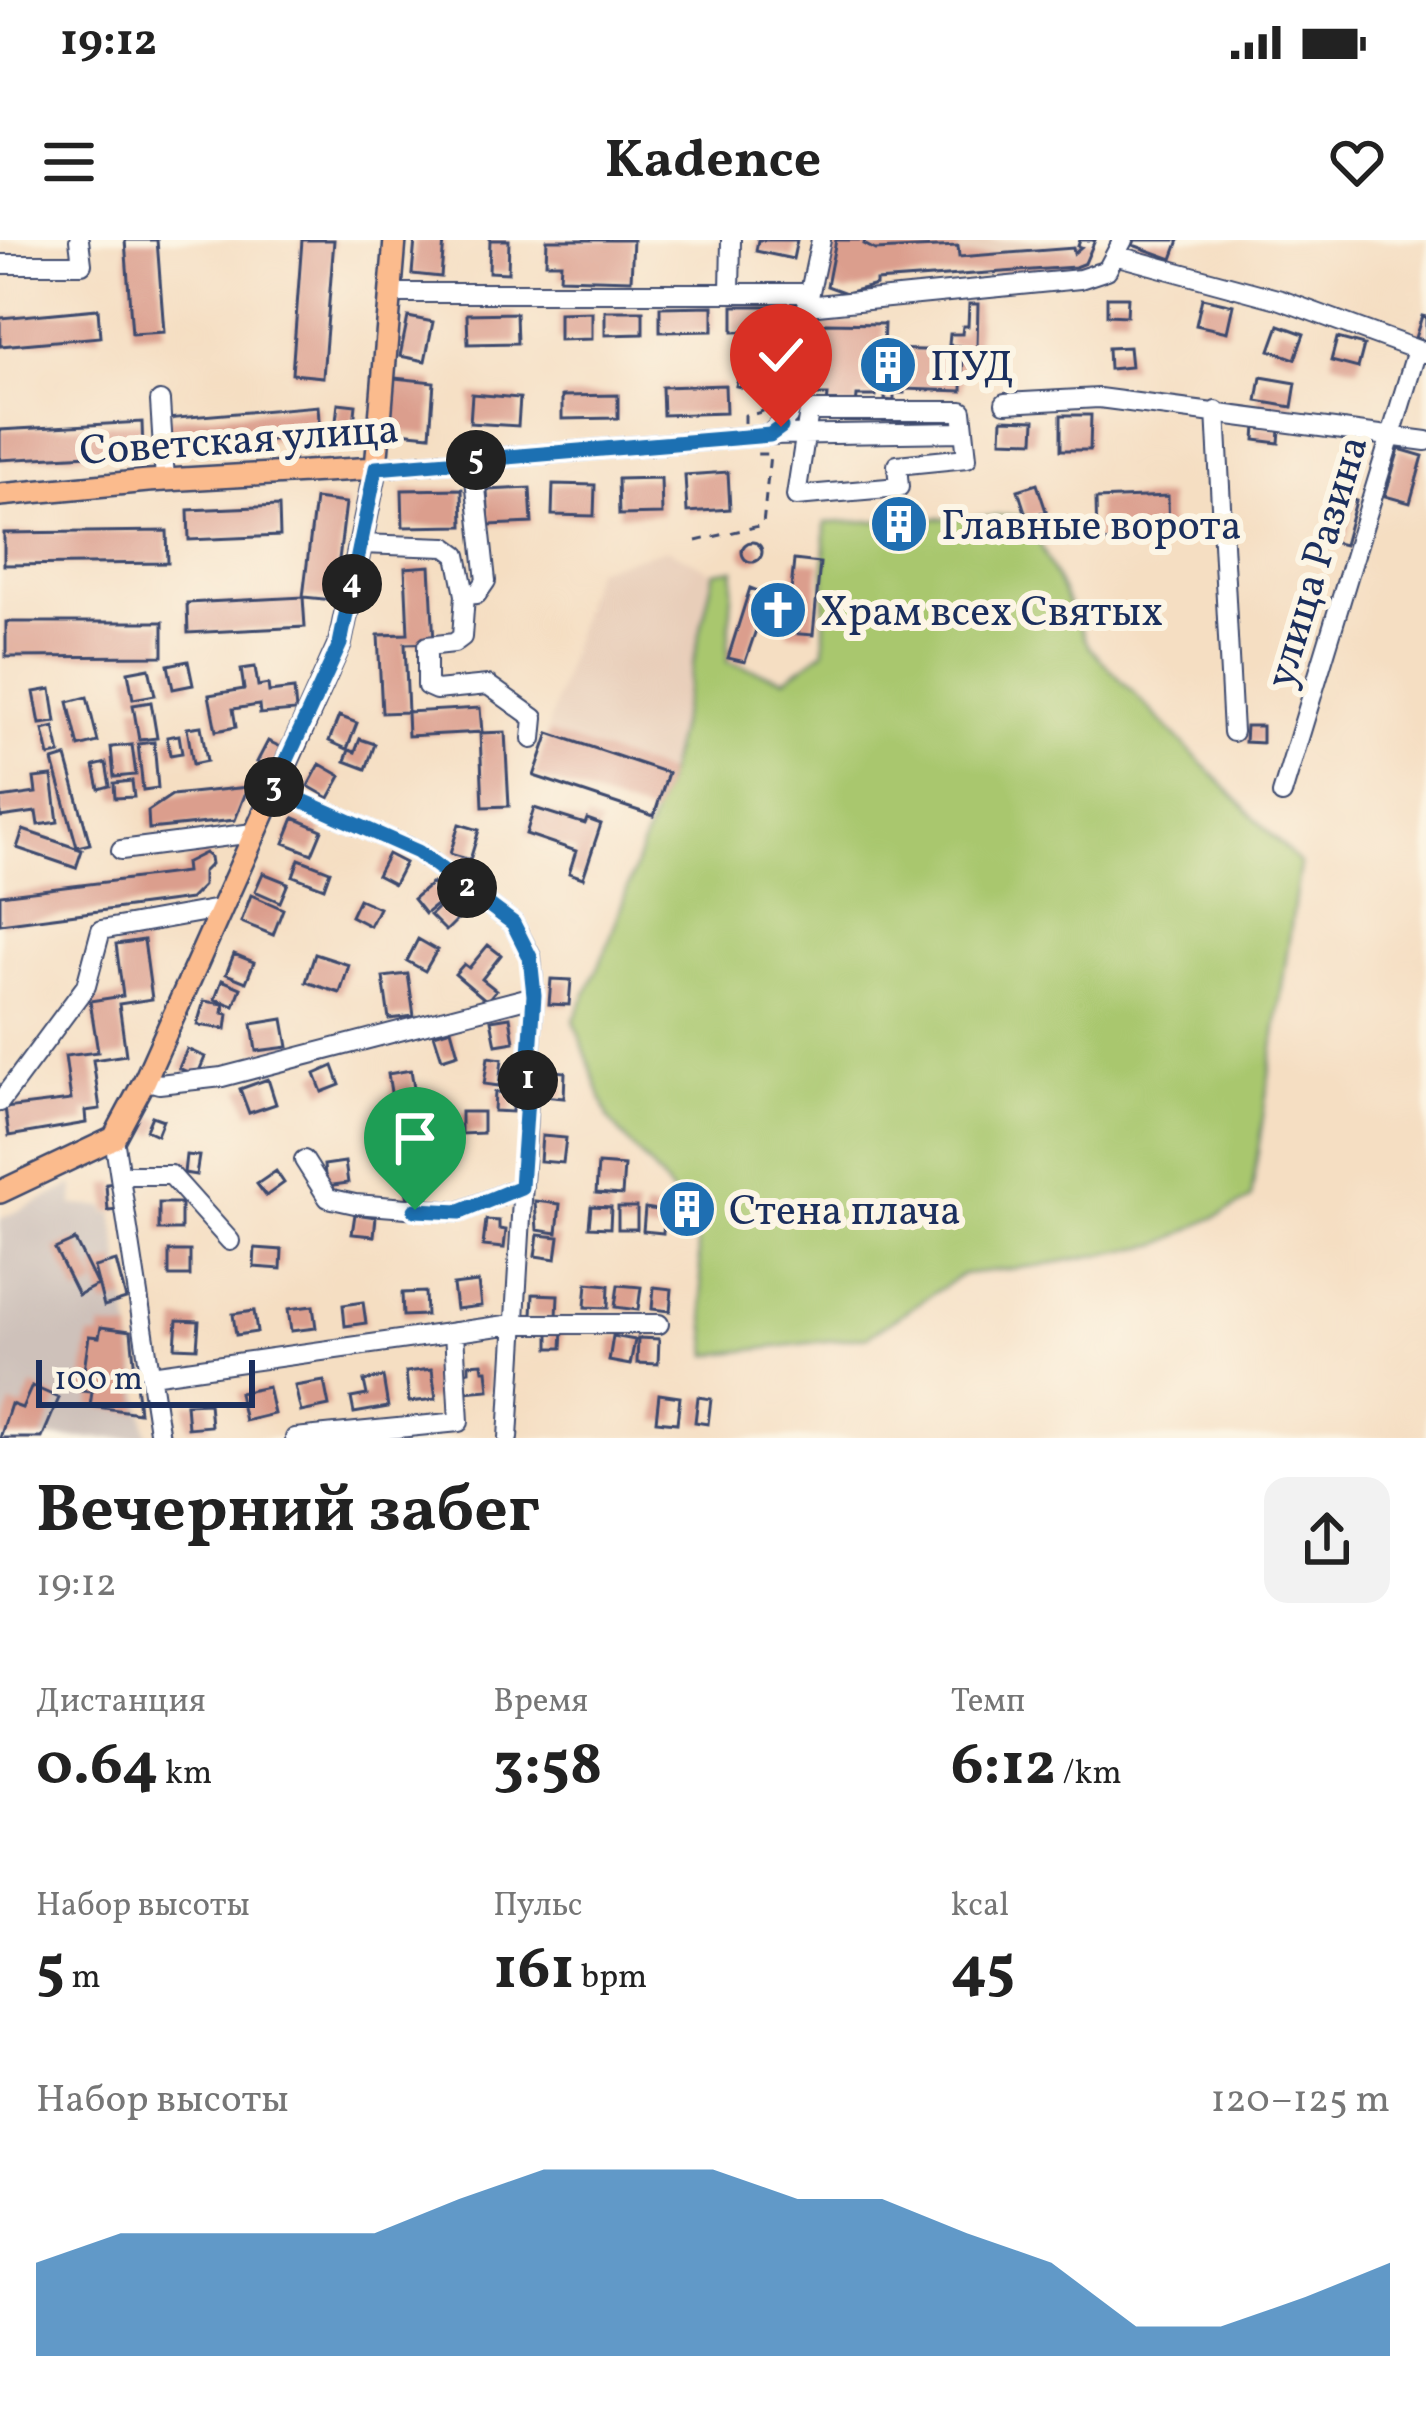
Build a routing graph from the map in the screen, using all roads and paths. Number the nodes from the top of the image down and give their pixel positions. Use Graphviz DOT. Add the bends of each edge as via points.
graph roads {
  1 [pos="79,240"];
  2 [pos="395,240"];
  3 [pos="731,240"];
  4 [pos="821,240"];
  5 [pos="1121,248"];
  6 [pos="0,264"];
  7 [pos="730,291"];
  8 [pos="392,293"];
  9 [pos="809,299"];
  10 [pos="1421,351"];
  11 [pos="160,401"];
  12 [pos="1005,403"];
  13 [pos="1216,410"];
  14 [pos="1391,434"];
  15 [pos="770,435"];
  16 [pos="805,435"];
  17 [pos="1426,441"];
  18 [pos="747,454"];
  19 [pos="473,460"];
  20 [pos="376,468"];
  21 [pos="165,480"];
  22 [pos="0,495"];
  23 [pos="696,541"];
  24 [pos="360,544"];
  25 [pos="465,595"];
  26 [pos="1233,732"];
  27 [pos="532,739"];
  28 [pos="274,788"];
  29 [pos="1282,794"];
  30 [pos="254,833"];
  31 [pos="121,850"];
  32 [pos="219,909"];
  33 [pos="534,995"];
  34 [pos="145,1080"];
  35 [pos="0,1102"];
  36 [pos="114,1138"];
  37 [pos="304,1160"];
  38 [pos="120,1175"];
  39 [pos="521,1187"];
  40 [pos="0,1192"];
  41 [pos="230,1240"];
  42 [pos="513,1324"];
  43 [pos="659,1324"];
  44 [pos="454,1332"];
  45 [pos="152,1375"];
  46 [pos="160,1438"];
  47 [pos="295,1438"];
  48 [pos="508,1438"];
  1 -- 6 [label="street" via="82,263"];
  2 -- 8 [label="main road"];
  3 -- 7 [label="street"];
  4 -- 9 [label="street"];
  5 -- 9 [label="street" via="1107,270 1080,279"];
  5 -- 10 [label="street"];
  7 -- 8 [label="street"];
  7 -- 9 [label="street"];
  8 -- 20 [label="main road"];
  9 -- 15 [label="street" via="796,392 788,418"];
  10 -- 14 [label="street, улица Разина"];
  11 -- 21 [label="street"];
  12 -- 13 [label="street" via="1099,398"];
  13 -- 14 [label="street"];
  13 -- 26 [label="street"];
  14 -- 17 [label="street"];
  14 -- 29 [label="street, улица Разина"];
  15 -- 16 [label="street, Советская улица"];
  15 -- 19 [label="street, Советская улица"];
  16 -- 16 [label="street, Советская улица" via="964,432 967,458 897,465 899,487 796,496"];
  18 -- 23 [label="path" via="770,454 763,525"];
  19 -- 20 [label="street, Советская улица"];
  19 -- 25 [label="street" via="485,580 477,594"];
  20 -- 21 [label="main road, Советская улица"];
  20 -- 24 [label="main road"];
  21 -- 22 [label="main road, Советская улица"];
  24 -- 25 [label="street" via="446,547 457,555"];
  24 -- 28 [label="main road" via="340,644"];
  25 -- 27 [label="street" via="462,637 427,646 427,686 488,685 507,694 534,718"];
  28 -- 30 [label="main road"];
  28 -- 33 [label="street" via="418,852 513,923 530,957"];
  30 -- 31 [label="street"];
  30 -- 32 [label="main road"];
  32 -- 34 [label="main road"];
  32 -- 35 [label="street" via="101,930 86,986"];
  33 -- 34 [label="street" via="222,1077"];
  33 -- 39 [label="street"];
  34 -- 36 [label="main road"];
  36 -- 38 [label="street"];
  36 -- 40 [label="main road"];
  37 -- 39 [label="street" via="328,1198 355,1204 460,1212"];
  38 -- 41 [label="street" via="171,1175"];
  38 -- 45 [label="street"];
  39 -- 42 [label="street"];
  42 -- 43 [label="street"];
  42 -- 44 [label="street"];
  42 -- 48 [label="street"];
  44 -- 45 [label="street"];
  44 -- 47 [label="street" via="459,1422"];
  45 -- 46 [label="street"];
}
